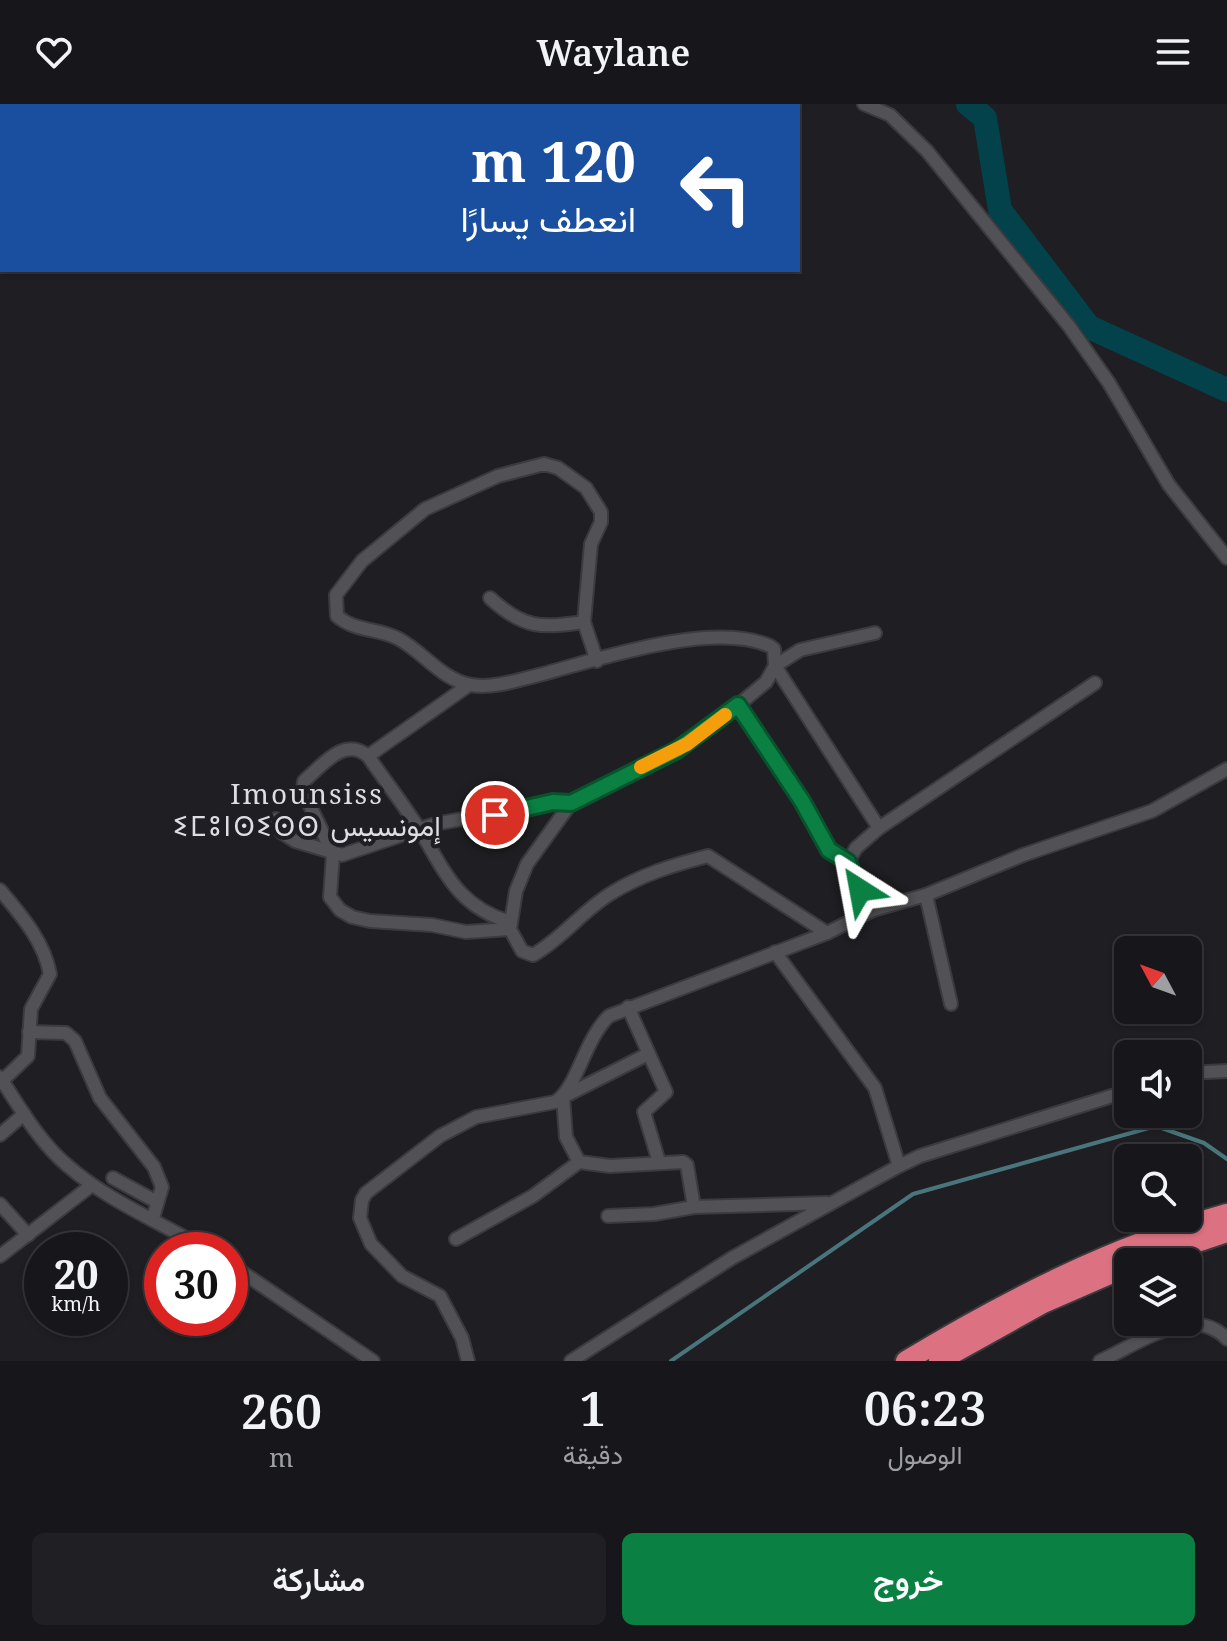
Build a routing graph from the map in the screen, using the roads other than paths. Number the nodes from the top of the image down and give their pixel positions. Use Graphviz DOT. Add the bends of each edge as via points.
graph roads {
  1 [pos="864,104"];
  2 [pos="886,110"];
  3 [pos="1227,558"];
  4 [pos="490,598"];
  5 [pos="584,622"];
  6 [pos="875,633"];
  7 [pos="597,661"];
  8 [pos="775,666"];
  9 [pos="1095,683"];
  10 [pos="469,685"];
  11 [pos="738,705"];
  12 [pos="368,756"];
  13 [pos="1227,769"];
  14 [pos="571,803"];
  15 [pos="276,819"];
  16 [pos="879,828"];
  17 [pos="420,831"];
  18 [pos="333,854"];
  19 [pos="848,862"];
  20 [pos="0,890"];
  21 [pos="926,895"];
  22 [pos="873,910"];
  23 [pos="510,925"];
  24 [pos="827,933"];
  25 [pos="775,952"];
  26 [pos="951,1004"];
  27 [pos="628,1007"];
  28 [pos="29,1032"];
  29 [pos="648,1054"];
  30 [pos="1227,1071"];
  31 [pos="1202,1072"];
  32 [pos="1,1080"];
  33 [pos="1114,1095"];
  34 [pos="563,1097"];
  35 [pos="24,1114"];
  36 [pos="0,1135"];
  37 [pos="579,1162"];
  38 [pos="659,1162"];
  39 [pos="899,1166"];
  40 [pos="113,1178"];
  41 [pos="92,1185"];
  42 [pos="157,1202"];
  43 [pos="832,1203"];
  44 [pos="0,1204"];
  45 [pos="694,1207"];
  46 [pos="1227,1214"];
  47 [pos="608,1216"];
  48 [pos="153,1218"];
  49 [pos="25,1232"];
  50 [pos="32,1232"];
  51 [pos="177,1232"];
  52 [pos="1227,1232"];
  53 [pos="24,1238"];
  54 [pos="456,1239"];
  55 [pos="1179,1248"];
  56 [pos="0,1256"];
  57 [pos="1114,1272"];
  58 [pos="248,1276"];
  59 [pos="1227,1339"];
  60 [pos="373,1361"];
  61 [pos="468,1361"];
  62 [pos="571,1361"];
  63 [pos="906,1361"];
  64 [pos="939,1361"];
  65 [pos="1100,1361"];
  1 -- 2 [label="street"];
  2 -- 3 [label="street" via="927,151 1069,326 1169,485"];
  4 -- 5 [label="street" via="513,619 533,625"];
  5 -- 7 [label="street"];
  5 -- 10 [label="street" via="591,544 601,512 577,481 544,464 498,476 425,509 362,561 343,582 334,607 347,624 390,635"];
  6 -- 8 [label="street" via="800,650"];
  7 -- 8 [label="street" via="653,645 717,636 770,646"];
  7 -- 10 [label="street"];
  8 -- 11 [label="street" via="766,682"];
  8 -- 16 [label="street"];
  9 -- 16 [label="street"];
  10 -- 12 [label="street"];
  11 -- 14 [label="street" via="677,750"];
  11 -- 19 [label="street" via="829,850"];
  12 -- 17 [label="street"];
  12 -- 18 [label="street" via="347,747 302,787"];
  13 -- 21 [label="street" via="1152,811"];
  14 -- 17 [label="street" via="451,820"];
  14 -- 23 [label="street" via="527,864"];
  15 -- 18 [label="street" via="281,832 295,841"];
  16 -- 19 [label="street"];
  17 -- 18 [label="street" via="349,854"];
  17 -- 23 [label="street" via="456,891"];
  18 -- 23 [label="street" via="330,897 352,917 466,932"];
  19 -- 22 [label="street"];
  20 -- 28 [label="street" via="26,921 48,966 47,983 31,1009"];
  21 -- 22 [label="street"];
  21 -- 26 [label="street"];
  22 -- 24 [label="street"];
  23 -- 24 [label="street" via="522,951 533,955 559,940 610,894 665,867 708,856"];
  24 -- 25 [label="street"];
  25 -- 27 [label="street"];
  25 -- 39 [label="street" via="875,1088"];
  27 -- 29 [label="street"];
  27 -- 34 [label="street" via="597,1028"];
  28 -- 32 [label="street" via="28,1056"];
  28 -- 42 [label="street" via="72,1037 100,1098 154,1167 162,1187"];
  29 -- 34 [label="street"];
  29 -- 38 [label="street" via="666,1092 644,1112"];
  30 -- 31 [label="street"];
  32 -- 35 [label="street"];
  33 -- 39 [label="street"];
  34 -- 37 [label="street" via="566,1137"];
  34 -- 61 [label="street" via="476,1117 440,1136 362,1200 360,1218 371,1244 402,1276 440,1296"];
  35 -- 36 [label="street"];
  35 -- 41 [label="street" via="67,1165"];
  37 -- 38 [label="street"];
  37 -- 54 [label="street" via="533,1196"];
  38 -- 45 [label="street" via="687,1165"];
  39 -- 43 [label="street"];
  40 -- 42 [label="street"];
  41 -- 48 [label="street"];
  41 -- 50 [label="street"];
  42 -- 48 [label="street"];
  43 -- 45 [label="street"];
  43 -- 62 [label="street" via="732,1258"];
  44 -- 49 [label="street"];
  45 -- 47 [label="street"];
  46 -- 63 [label="highway" via="1121,1250 1053,1281"];
  48 -- 51 [label="street"];
  52 -- 55 [label="highway"];
  53 -- 56 [label="street"];
  57 -- 64 [label="highway" via="1043,1303"];
  58 -- 60 [label="street"];
  59 -- 65 [label="street" via="1208,1324 1178,1325"];
}
